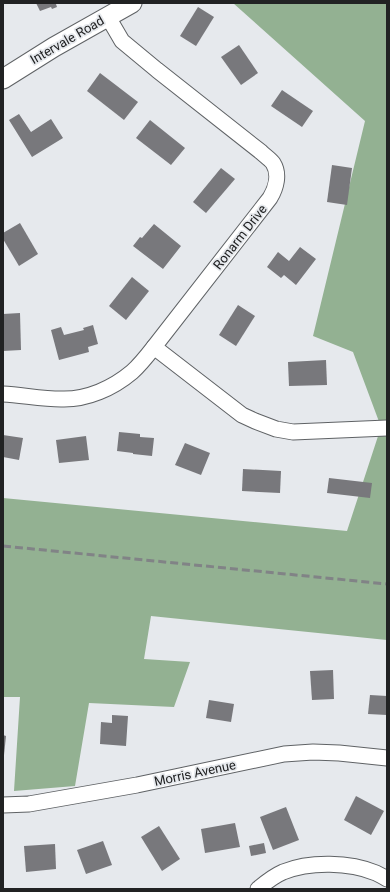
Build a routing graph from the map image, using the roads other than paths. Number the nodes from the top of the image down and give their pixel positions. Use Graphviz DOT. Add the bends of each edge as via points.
graph roads {
  1 [pos="132,3"];
  2 [pos="108,17"];
  3 [pos="3,79"];
  4 [pos="154,347"];
  5 [pos="3,394"];
  6 [pos="387,428"];
  7 [pos="387,758"];
  8 [pos="3,805"];
  9 [pos="387,879"];
  10 [pos="258,889"];
  1 -- 2 [label="street, Intervale Road"];
  2 -- 3 [label="street, Intervale Road"];
  2 -- 4 [label="street, Ronarm Drive" via="122,41 261,152 273,164 276,172 275,190 270,198"];
  4 -- 5 [label="street, Ronarm Drive" via="132,372 98,393 62,400"];
  4 -- 6 [label="street" via="242,415 276,429 294,432"];
  7 -- 8 [label="street, Morris Avenue" via="339,753 284,754 29,804"];
  9 -- 10 [label="street" via="377,873 353,866 318,864 283,873"];
}
